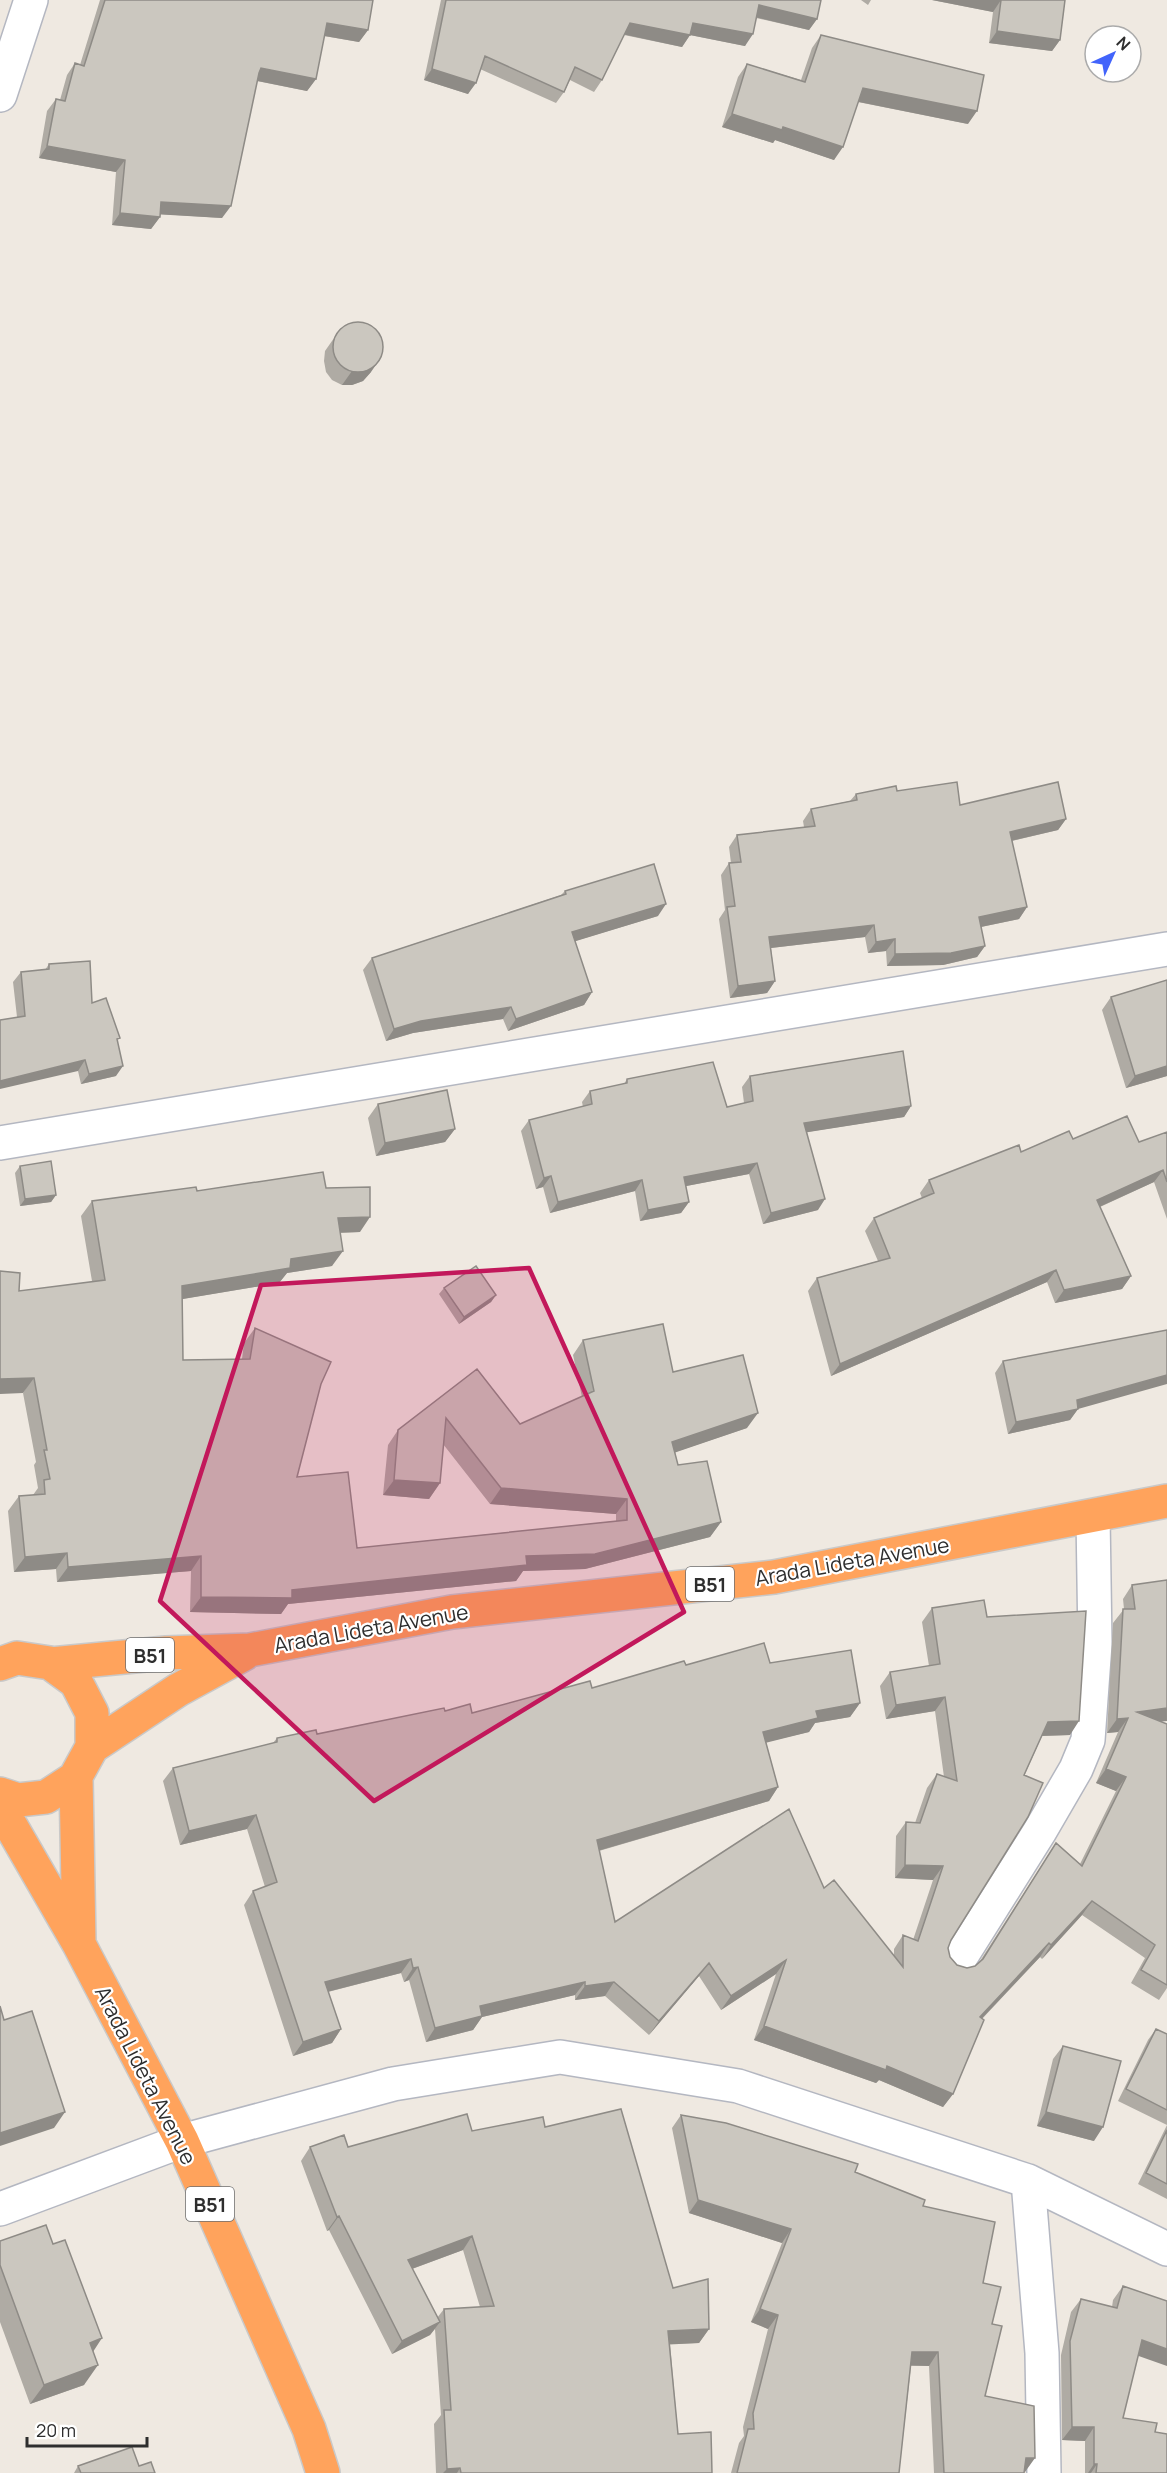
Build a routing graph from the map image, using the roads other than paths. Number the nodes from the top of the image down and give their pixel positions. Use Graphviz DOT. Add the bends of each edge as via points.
graph roads {
  1 [pos="31,0"];
  2 [pos="0,95"];
  3 [pos="1167,949"];
  4 [pos="0,1143"];
  5 [pos="1167,1502"];
  6 [pos="1093,1516"];
  7 [pos="250,1650"];
  8 [pos="0,1664"];
  9 [pos="51,1664"];
  10 [pos="92,1747"];
  11 [pos="76,1777"];
  12 [pos="0,1794"];
  13 [pos="0,1807"];
  14 [pos="79,1944"];
  15 [pos="957,1963"];
  16 [pos="182,2141"];
  17 [pos="1028,2181"];
  18 [pos="0,2209"];
  19 [pos="1167,2249"];
  20 [pos="323,2473"];
  21 [pos="1044,2473"];
  1 -- 2 [label="street"];
  3 -- 4 [label="street"];
  5 -- 6 [label="highway, Arada Lideta Avenue / B51"];
  6 -- 7 [label="highway, Arada Lideta Avenue / B51" via="774,1577 452,1612"];
  6 -- 15 [label="street" via="1095,1644 1088,1740 1076,1770"];
  7 -- 9 [label="highway, Arada Lideta Avenue / B51"];
  7 -- 10 [label="highway, Arada Lideta Avenue / B51" via="178,1690"];
  8 -- 9 [label="highway, Arada Lideta Avenue / B51" via="17,1658"];
  9 -- 10 [label="highway, Arada Lideta Avenue / B51" via="76,1682 92,1713"];
  10 -- 11 [label="highway, Arada Lideta Avenue / B51"];
  11 -- 12 [label="highway, Arada Lideta Avenue / B51" via="46,1797 18,1800"];
  11 -- 14 [label="highway, Arada Lideta Avenue / B51"];
  13 -- 14 [label="highway, Arada Lideta Avenue / B51"];
  14 -- 16 [label="highway, Arada Lideta Avenue / B51"];
  16 -- 17 [label="street" via="393,2084 560,2057 738,2086"];
  16 -- 18 [label="street"];
  16 -- 20 [label="highway, Arada Lideta Avenue / B51" via="309,2429"];
  17 -- 19 [label="street"];
  17 -- 21 [label="street" via="1042,2353"];
}
